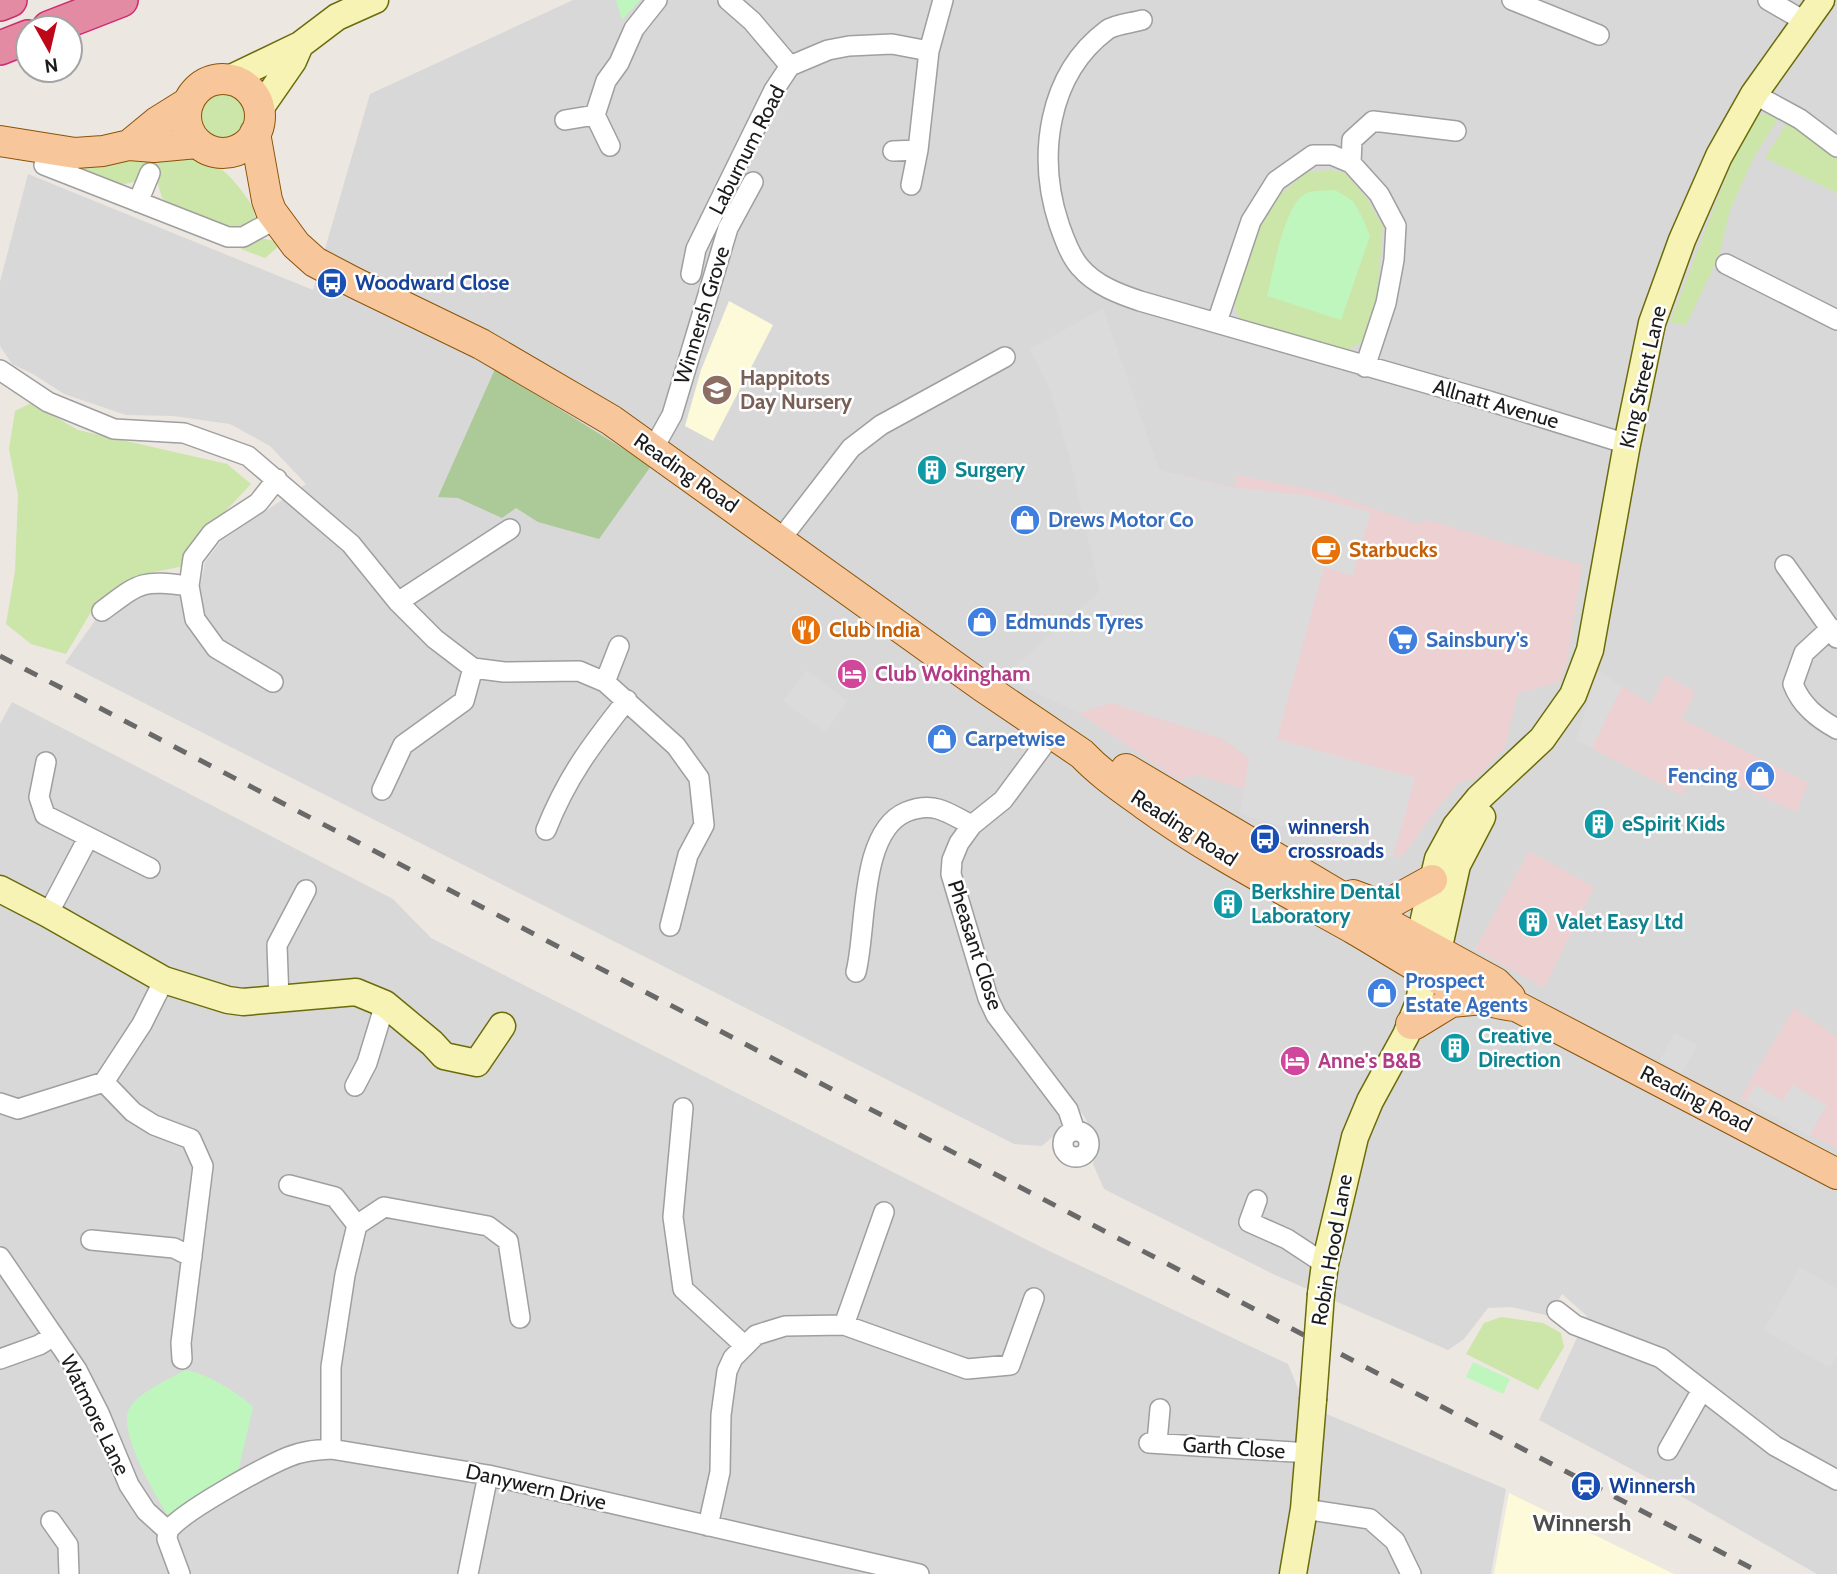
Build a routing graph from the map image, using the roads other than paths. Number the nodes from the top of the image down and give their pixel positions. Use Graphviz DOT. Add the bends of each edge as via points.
graph roads {
  1 [pos="10,0"];
  2 [pos="121,0"];
  3 [pos="375,0"];
  4 [pos="657,0"];
  5 [pos="728,0"];
  6 [pos="943,0"];
  7 [pos="1512,0"];
  8 [pos="1768,0"];
  9 [pos="1821,0"];
  10 [pos="0,4"];
  11 [pos="1554,8"];
  12 [pos="84,14"];
  13 [pos="1142,20"];
  14 [pos="1806,22"];
  15 [pos="1599,35"];
  16 [pos="300,46"];
  17 [pos="929,51"];
  18 [pos="790,66"];
  19 [pos="227,80"];
  20 [pos="1754,94"];
  21 [pos="189,102"];
  22 [pos="595,115"];
  23 [pos="565,120"];
  24 [pos="257,121"];
  25 [pos="1456,131"];
  26 [pos="12,145"];
  27 [pos="129,145"];
  28 [pos="610,146"];
  29 [pos="1837,147"];
  30 [pos="210,148"];
  31 [pos="918,150"];
  32 [pos="893,151"];
  33 [pos="1351,163"];
  34 [pos="150,173"];
  35 [pos="753,182"];
  36 [pos="911,185"];
  37 [pos="138,201"];
  38 [pos="271,209"];
  39 [pos="1726,264"];
  40 [pos="691,274"];
  41 [pos="1837,320"];
  42 [pos="1217,322"];
  43 [pos="1004,357"];
  44 [pos="1365,367"];
  45 [pos="0,370"];
  46 [pos="1626,444"];
  47 [pos="653,449"];
  48 [pos="277,480"];
  49 [pos="510,528"];
  50 [pos="785,534"];
  51 [pos="1785,565"];
  52 [pos="189,586"];
  53 [pos="398,603"];
  54 [pos="102,611"];
  55 [pos="1834,633"];
  56 [pos="619,646"];
  57 [pos="473,668"];
  58 [pos="274,682"];
  59 [pos="605,682"];
  60 [pos="627,700"];
  61 [pos="1837,729"];
  62 [pos="1051,735"];
  63 [pos="1082,754"];
  64 [pos="46,762"];
  65 [pos="1511,767"];
  66 [pos="382,790"];
  67 [pos="972,825"];
  68 [pos="546,830"];
  69 [pos="88,838"];
  70 [pos="150,868"];
  71 [pos="1432,880"];
  72 [pos="0,889"];
  73 [pos="306,890"];
  74 [pos="1328,890"];
  75 [pos="48,914"];
  76 [pos="670,926"];
  77 [pos="1429,954"];
  78 [pos="856,972"];
  79 [pos="164,980"];
  80 [pos="1483,999"];
  81 [pos="279,1000"];
  82 [pos="385,1004"];
  83 [pos="1516,1006"];
  84 [pos="1411,1024"];
  85 [pos="502,1026"];
  86 [pos="104,1082"];
  87 [pos="355,1086"];
  88 [pos="0,1103"];
  89 [pos="683,1108"];
  90 [pos="1074,1130"];
  91 [pos="1837,1174"];
  92 [pos="289,1185"];
  93 [pos="1257,1200"];
  94 [pos="884,1212"];
  95 [pos="357,1225"];
  96 [pos="91,1240"];
  97 [pos="0,1257"];
  98 [pos="192,1257"];
  99 [pos="1325,1264"];
  100 [pos="1034,1298"];
  101 [pos="1557,1311"];
  102 [pos="520,1318"];
  103 [pos="844,1325"];
  104 [pos="54,1336"];
  105 [pos="744,1345"];
  106 [pos="0,1359"];
  107 [pos="182,1359"];
  108 [pos="1702,1390"];
  109 [pos="1160,1409"];
  110 [pos="331,1449"];
  111 [pos="1668,1450"];
  112 [pos="1310,1453"];
  113 [pos="488,1475"];
  114 [pos="1837,1480"];
  115 [pos="1304,1508"];
  116 [pos="51,1521"];
  117 [pos="708,1526"];
  118 [pos="168,1531"];
  119 [pos="1414,1573"];
  120 [pos="69,1574"];
  121 [pos="180,1574"];
  122 [pos="468,1574"];
  123 [pos="919,1574"];
  124 [pos="1293,1574"];
  1 -- 10 [label="highway"];
  2 -- 12 [label="highway"];
  3 -- 16 [label="main road" via="337,17"];
  4 -- 22 [label="street" via="634,29 606,81"];
  5 -- 18 [label="street, Laburnum Road"];
  6 -- 17 [label="street"];
  7 -- 11 [label="street"];
  8 -- 14 [label="street"];
  9 -- 14 [label="main road, King Street Lane"];
  11 -- 15 [label="street"];
  13 -- 42 [label="street, Allnatt Avenue" via="1106,24 1071,67 1053,114 1048,152 1051,200 1080,268 1111,291"];
  14 -- 20 [label="main road, King Street Lane"];
  16 -- 19 [label="main road"];
  16 -- 24 [label="main road"];
  17 -- 18 [label="street, Laburnum Road" via="892,44 849,46"];
  17 -- 31 [label="street"];
  18 -- 40 [label="street, Laburnum Road" via="696,249"];
  19 -- 21 [label="main road" via="202,86"];
  19 -- 24 [label="main road" via="247,89 256,100"];
  20 -- 29 [label="street" via="1800,119"];
  20 -- 46 [label="main road, King Street Lane" via="1719,156 1682,240 1652,323"];
  21 -- 27 [label="main road"];
  21 -- 30 [label="main road" via="187,124"];
  22 -- 23 [label="street"];
  22 -- 28 [label="street"];
  24 -- 30 [label="main road" via="242,148"];
  24 -- 38 [label="main road, Reading Road"];
  25 -- 33 [label="street" via="1373,121 1352,140"];
  26 -- 27 [label="main road" via="75,153"];
  26 -- 37 [label="street"];
  27 -- 30 [label="main road"];
  30 -- 38 [label="main road, Reading Road"];
  31 -- 32 [label="street"];
  31 -- 36 [label="street"];
  33 -- 42 [label="street" via="1332,155 1313,155 1276,181 1251,221"];
  33 -- 44 [label="street" via="1379,194 1396,226 1385,303"];
  34 -- 37 [label="street"];
  35 -- 47 [label="street, Winnersh Grove" via="728,228 672,415"];
  37 -- 38 [label="street" via="235,238 250,234"];
  38 -- 47 [label="main road, Reading Road" via="296,245 315,262 504,356"];
  39 -- 41 [label="street"];
  42 -- 44 [label="street, Allnatt Avenue"];
  43 -- 50 [label="street" via="881,425 851,448"];
  44 -- 46 [label="street, Allnatt Avenue"];
  45 -- 48 [label="street" via="48,402 114,429 184,433 248,456"];
  46 -- 65 [label="main road, King Street Lane" via="1583,673 1561,715"];
  47 -- 50 [label="main road, Reading Road"];
  48 -- 52 [label="street" via="258,503 212,533 193,558"];
  48 -- 53 [label="street" via="351,544"];
  49 -- 53 [label="street"];
  50 -- 62 [label="main road, Reading Road"];
  51 -- 55 [label="street"];
  52 -- 54 [label="street" via="154,581 136,586"];
  52 -- 58 [label="street" via="195,619 216,648"];
  53 -- 57 [label="street"];
  55 -- 61 [label="street" via="1804,653 1793,684 1798,699"];
  56 -- 59 [label="street"];
  57 -- 59 [label="street" via="579,671"];
  57 -- 66 [label="street" via="464,701 403,745"];
  59 -- 60 [label="street"];
  60 -- 68 [label="street" via="584,754"];
  60 -- 76 [label="street" via="677,746 699,778 704,825 688,855"];
  62 -- 63 [label="main road, Reading Road"];
  62 -- 67 [label="street, Pheasant Close" via="1003,800"];
  63 -- 74 [label="main road, Reading Road" via="1126,769"];
  63 -- 77 [label="main road, Reading Road" via="1178,829"];
  64 -- 69 [label="street" via="39,797 45,815"];
  65 -- 71 [label="main road, King Street Lane" via="1456,826"];
  65 -- 77 [label="main road, King Street Lane" via="1458,865"];
  67 -- 78 [label="street" via="937,808 916,808 895,817 871,864"];
  67 -- 90 [label="street, Pheasant Close" via="959,843 951,874 988,998 1068,1111"];
  69 -- 70 [label="street"];
  69 -- 75 [label="street"];
  71 -- 74 [label="main road" via="1385,903"];
  71 -- 77 [label="main road, King Street Lane" via="1424,919"];
  72 -- 75 [label="main road"];
  73 -- 81 [label="street" via="277,946"];
  74 -- 77 [label="main road, Reading Road"];
  75 -- 79 [label="main road"];
  77 -- 80 [label="main road, Reading Road"];
  77 -- 83 [label="main road, Reading Road" via="1496,983"];
  77 -- 84 [label="main road, Robin Hood Lane"];
  79 -- 81 [label="main road" via="228,1000"];
  79 -- 86 [label="street"];
  80 -- 83 [label="main road, Reading Road"];
  80 -- 84 [label="main road" via="1451,1002"];
  81 -- 82 [label="main road" via="356,992"];
  82 -- 85 [label="main road" via="444,1056 477,1063"];
  82 -- 87 [label="street"];
  83 -- 91 [label="main road, Reading Road"];
  84 -- 99 [label="main road, Robin Hood Lane" via="1355,1137"];
  86 -- 88 [label="street" via="18,1108"];
  86 -- 98 [label="street" via="133,1112 191,1139 203,1166"];
  89 -- 105 [label="street" via="673,1217 683,1289"];
  92 -- 95 [label="street" via="335,1197"];
  93 -- 99 [label="street" via="1250,1222"];
  94 -- 103 [label="street"];
  95 -- 102 [label="street" via="384,1206 488,1226 508,1241"];
  95 -- 110 [label="street" via="331,1367"];
  96 -- 98 [label="street" via="174,1248"];
  97 -- 104 [label="street, Watmore Lane"];
  98 -- 107 [label="street"];
  99 -- 112 [label="main road, Robin Hood Lane, bridge"];
  100 -- 103 [label="street" via="1010,1365 967,1369"];
  101 -- 108 [label="street" via="1575,1325 1661,1359"];
  103 -- 105 [label="street" via="785,1326 756,1335"];
  104 -- 106 [label="street"];
  104 -- 118 [label="street, Watmore Lane" via="99,1413 129,1485 146,1511"];
  105 -- 117 [label="street" via="727,1371 720,1472"];
  108 -- 111 [label="street"];
  108 -- 114 [label="street" via="1775,1446"];
  109 -- 112 [label="street, Garth Close" via="1153,1443"];
  110 -- 113 [label="street, Danywern Drive"];
  110 -- 118 [label="street, Danywern Drive" via="289,1457 200,1505"];
  112 -- 115 [label="main road, Robin Hood Lane"];
  113 -- 117 [label="street, Danywern Drive"];
  113 -- 122 [label="street"];
  115 -- 119 [label="street" via="1370,1519 1395,1541"];
  115 -- 124 [label="main road, Robin Hood Lane"];
  116 -- 120 [label="street" via="68,1545"];
  117 -- 123 [label="street, Danywern Drive"];
  118 -- 121 [label="street"];
}
